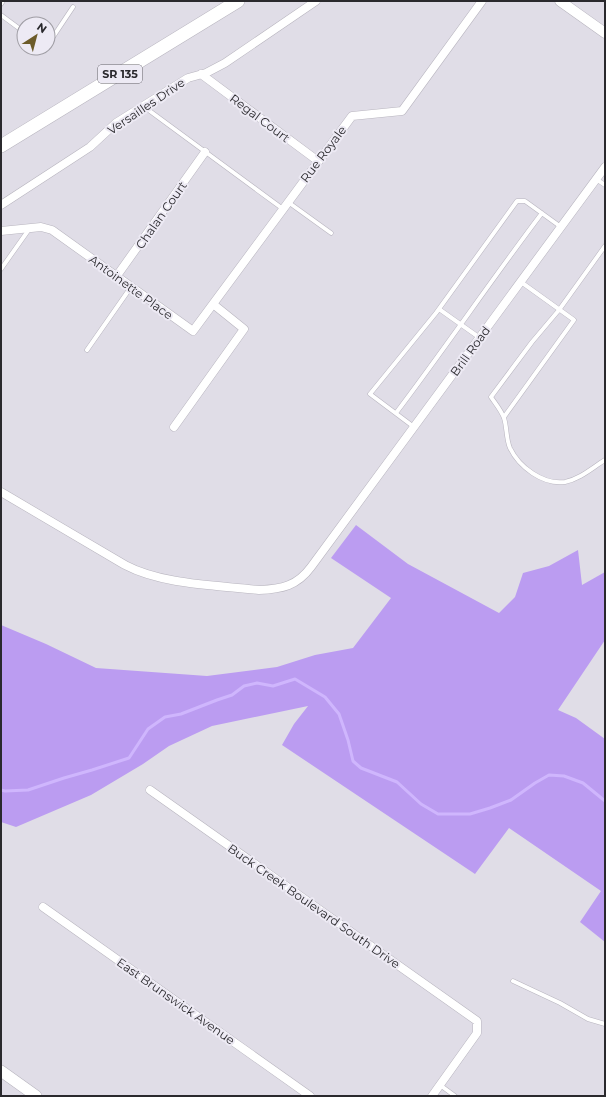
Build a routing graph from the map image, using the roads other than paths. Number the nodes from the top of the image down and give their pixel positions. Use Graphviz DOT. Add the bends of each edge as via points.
graph roads {
  1 [pos="3,1"];
  2 [pos="238,1"];
  3 [pos="316,1"];
  4 [pos="482,1"];
  5 [pos="560,1"];
  6 [pos="1,4"];
  7 [pos="73,7"];
  8 [pos="1,15"];
  9 [pos="16,26"];
  10 [pos="56,32"];
  11 [pos="605,33"];
  12 [pos="201,74"];
  13 [pos="142,106"];
  14 [pos="1,146"];
  15 [pos="205,152"];
  16 [pos="318,161"];
  17 [pos="605,167"];
  18 [pos="596,179"];
  19 [pos="605,185"];
  20 [pos="1,205"];
  21 [pos="285,206"];
  22 [pos="542,213"];
  23 [pos="561,227"];
  24 [pos="30,228"];
  25 [pos="1,231"];
  26 [pos="331,233"];
  27 [pos="605,246"];
  28 [pos="1,269"];
  29 [pos="116,277"];
  30 [pos="521,282"];
  31 [pos="131,287"];
  32 [pos="213,304"];
  33 [pos="439,309"];
  34 [pos="559,310"];
  35 [pos="461,325"];
  36 [pos="480,338"];
  37 [pos="87,350"];
  38 [pos="396,413"];
  39 [pos="504,417"];
  40 [pos="174,427"];
  41 [pos="414,427"];
  42 [pos="605,460"];
  43 [pos="1,492"];
  44 [pos="150,790"];
  45 [pos="43,907"];
  46 [pos="513,981"];
  47 [pos="605,1024"];
  48 [pos="1,1071"];
  49 [pos="440,1085"];
  50 [pos="36,1096"];
  51 [pos="310,1096"];
  52 [pos="432,1096"];
  53 [pos="454,1096"];
  1 -- 6 [label="lane"];
  2 -- 14 [label="main road, SR 135"];
  3 -- 12 [label="street, Versailles Drive" via="225,63"];
  4 -- 16 [label="street, Rue Royale" via="402,111 352,116"];
  5 -- 11 [label="street"];
  7 -- 10 [label="lane"];
  8 -- 9 [label="lane"];
  12 -- 13 [label="street, Versailles Drive" via="188,78"];
  12 -- 16 [label="street, Regal Court"];
  13 -- 15 [label="lane"];
  13 -- 20 [label="street, Versailles Drive" via="116,123 90,147"];
  15 -- 21 [label="lane"];
  15 -- 29 [label="street, Chalan Court"];
  16 -- 21 [label="street, Rue Royale"];
  17 -- 18 [label="street, Brill Road"];
  18 -- 19 [label="lane"];
  18 -- 23 [label="street, Brill Road"];
  21 -- 26 [label="lane"];
  21 -- 32 [label="street, Rue Royale"];
  22 -- 23 [label="lane"];
  22 -- 33 [label="lane" via="525,200 517,201"];
  22 -- 35 [label="lane"];
  23 -- 30 [label="street, Brill Road"];
  24 -- 25 [label="street, Antoinette Place"];
  24 -- 28 [label="lane"];
  24 -- 29 [label="street, Antoinette Place" via="52,230"];
  27 -- 34 [label="lane"];
  29 -- 31 [label="street, Antoinette Place"];
  30 -- 34 [label="lane"];
  30 -- 36 [label="street, Brill Road"];
  31 -- 32 [label="street, Antoinette Place" via="193,332"];
  31 -- 37 [label="lane"];
  32 -- 40 [label="street" via="244,329"];
  33 -- 35 [label="lane"];
  33 -- 38 [label="lane" via="370,394"];
  34 -- 39 [label="lane" via="491,397"];
  34 -- 39 [label="lane" via="574,320"];
  35 -- 36 [label="lane"];
  35 -- 38 [label="lane"];
  36 -- 41 [label="street, Brill Road"];
  38 -- 41 [label="lane"];
  39 -- 42 [label="lane" via="510,447 517,459 525,467 553,482 571,480"];
  41 -- 43 [label="street, Brill Road" via="309,571 295,582 273,590 173,581 146,574 125,565"];
  44 -- 49 [label="street, Buck Creek Boulevard South Drive" via="477,1021 477,1033"];
  45 -- 51 [label="street, East Brunswick Avenue"];
  46 -- 47 [label="lane" via="588,1019"];
  48 -- 50 [label="main road"];
  49 -- 52 [label="street"];
  49 -- 53 [label="lane"];
}
